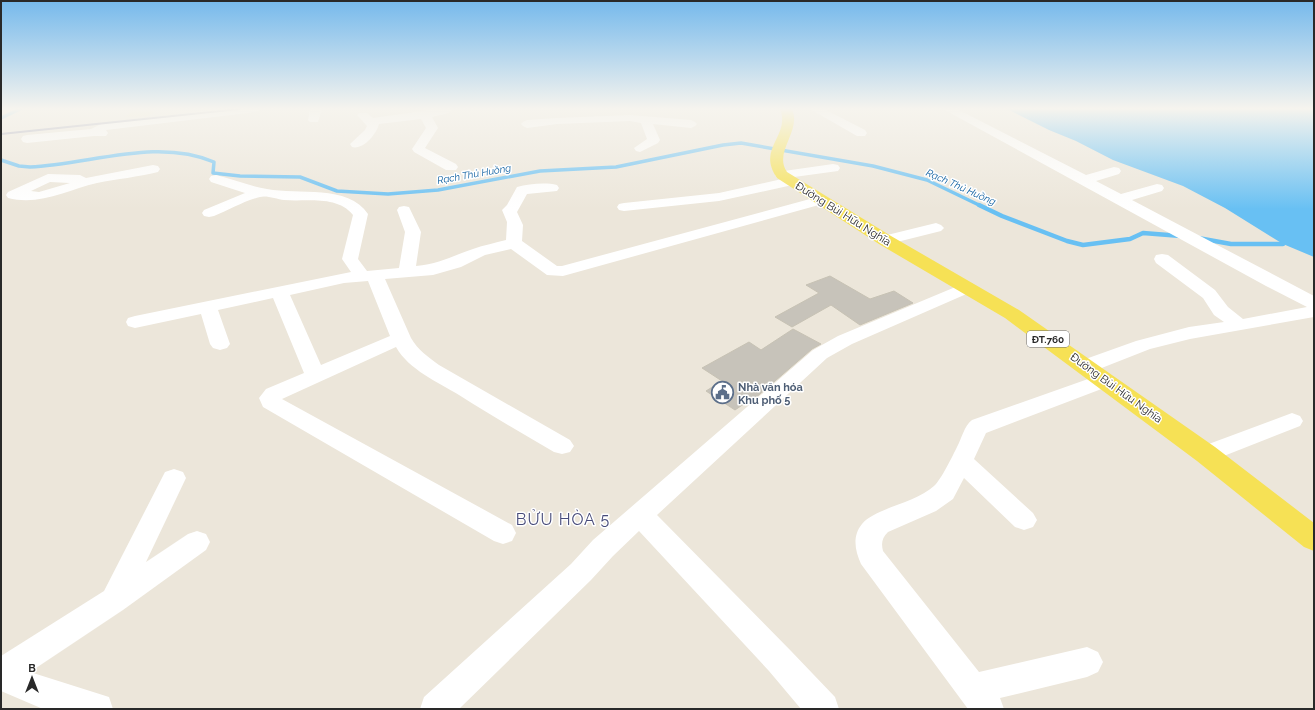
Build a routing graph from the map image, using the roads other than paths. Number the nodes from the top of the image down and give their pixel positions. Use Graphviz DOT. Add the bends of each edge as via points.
graph roads {
  1 [pos="423,142"];
  2 [pos="650,142"];
  3 [pos="787,142"];
  4 [pos="1011,142"];
  5 [pos="640,148"];
  6 [pos="783,162"];
  7 [pos="451,167"];
  8 [pos="833,168"];
  9 [pos="153,169"];
  10 [pos="1114,171"];
  11 [pos="216,179"];
  12 [pos="1084,180"];
  13 [pos="552,188"];
  14 [pos="1157,188"];
  15 [pos="260,192"];
  16 [pos="7,198"];
  17 [pos="1121,199"];
  18 [pos="820,200"];
  19 [pos="624,207"];
  20 [pos="404,210"];
  21 [pos="209,213"];
  22 [pos="700,215"];
  23 [pos="936,228"];
  24 [pos="885,240"];
  25 [pos="514,243"];
  26 [pos="1162,259"];
  27 [pos="407,273"];
  28 [pos="368,275"];
  29 [pos="965,288"];
  30 [pos="279,292"];
  31 [pos="1314,303"];
  32 [pos="208,307"];
  33 [pos="1314,310"];
  34 [pos="135,322"];
  35 [pos="1240,325"];
  36 [pos="401,338"];
  37 [pos="220,344"];
  38 [pos="1096,373"];
  39 [pos="315,375"];
  40 [pos="1292,421"];
  41 [pos="562,446"];
  42 [pos="1206,454"];
  43 [pos="962,461"];
  44 [pos="174,478"];
  45 [pos="641,516"];
  46 [pos="1024,520"];
  47 [pos="503,533"];
  48 [pos="1314,539"];
  49 [pos="197,542"];
  50 [pos="113,601"];
  51 [pos="1087,662"];
  52 [pos="1,674"];
  53 [pos="980,699"];
  54 [pos="97,709"];
  55 [pos="436,709"];
  56 [pos="822,709"];
  1 -- 7 [label="street" via="418,149"];
  2 -- 5 [label="street"];
  3 -- 6 [label="main road"];
  4 -- 12 [label="street"];
  6 -- 8 [label="street"];
  6 -- 18 [label="main road, Đường Bùi Hữu Nghĩa / ĐT.760"];
  6 -- 22 [label="street" via="719,197"];
  9 -- 16 [label="street" via="94,180 48,178"];
  10 -- 12 [label="street"];
  11 -- 15 [label="street"];
  12 -- 17 [label="street"];
  13 -- 25 [label="street" via="520,191 513,208 509,210 516,225"];
  14 -- 17 [label="street"];
  15 -- 21 [label="street"];
  15 -- 28 [label="street" via="283,196 333,198 352,205 358,210 360,220 350,259"];
  17 -- 31 [label="street"];
  18 -- 22 [label="street"];
  18 -- 24 [label="main road, Đường Bùi Hữu Nghĩa / ĐT.760"];
  19 -- 22 [label="street"];
  20 -- 27 [label="street" via="413,232"];
  22 -- 25 [label="street" via="558,272"];
  23 -- 24 [label="street"];
  24 -- 29 [label="main road, Đường Bùi Hữu Nghĩa / ĐT.760"];
  25 -- 27 [label="street" via="480,252 433,270"];
  26 -- 35 [label="street" via="1209,294 1221,311"];
  27 -- 28 [label="street"];
  28 -- 30 [label="street"];
  28 -- 36 [label="street"];
  29 -- 38 [label="main road, Đường Bùi Hữu Nghĩa / ĐT.760" via="1012,314"];
  29 -- 45 [label="street" via="845,340 820,354"];
  30 -- 32 [label="street"];
  30 -- 39 [label="street"];
  32 -- 34 [label="street"];
  32 -- 37 [label="street"];
  33 -- 35 [label="street"];
  35 -- 38 [label="street" via="1189,333 1143,345"];
  36 -- 39 [label="street"];
  36 -- 41 [label="street" via="407,349 432,370"];
  38 -- 42 [label="main road, Đường Bùi Hữu Nghĩa / ĐT.760"];
  38 -- 43 [label="street" via="980,426"];
  39 -- 47 [label="street" via="274,394 270,398 271,402"];
  40 -- 42 [label="street"];
  42 -- 48 [label="main road, Đường Bùi Hữu Nghĩa / ĐT.760"];
  43 -- 46 [label="street"];
  43 -- 53 [label="street" via="944,492 927,504 878,525 871,532 868,544 871,556"];
  44 -- 50 [label="street"];
  45 -- 55 [label="street" via="603,548 581,572"];
  45 -- 56 [label="street" via="780,661"];
  49 -- 50 [label="street"];
  50 -- 52 [label="street"];
  51 -- 53 [label="street"];
  52 -- 54 [label="street" via="24,686"];
}
